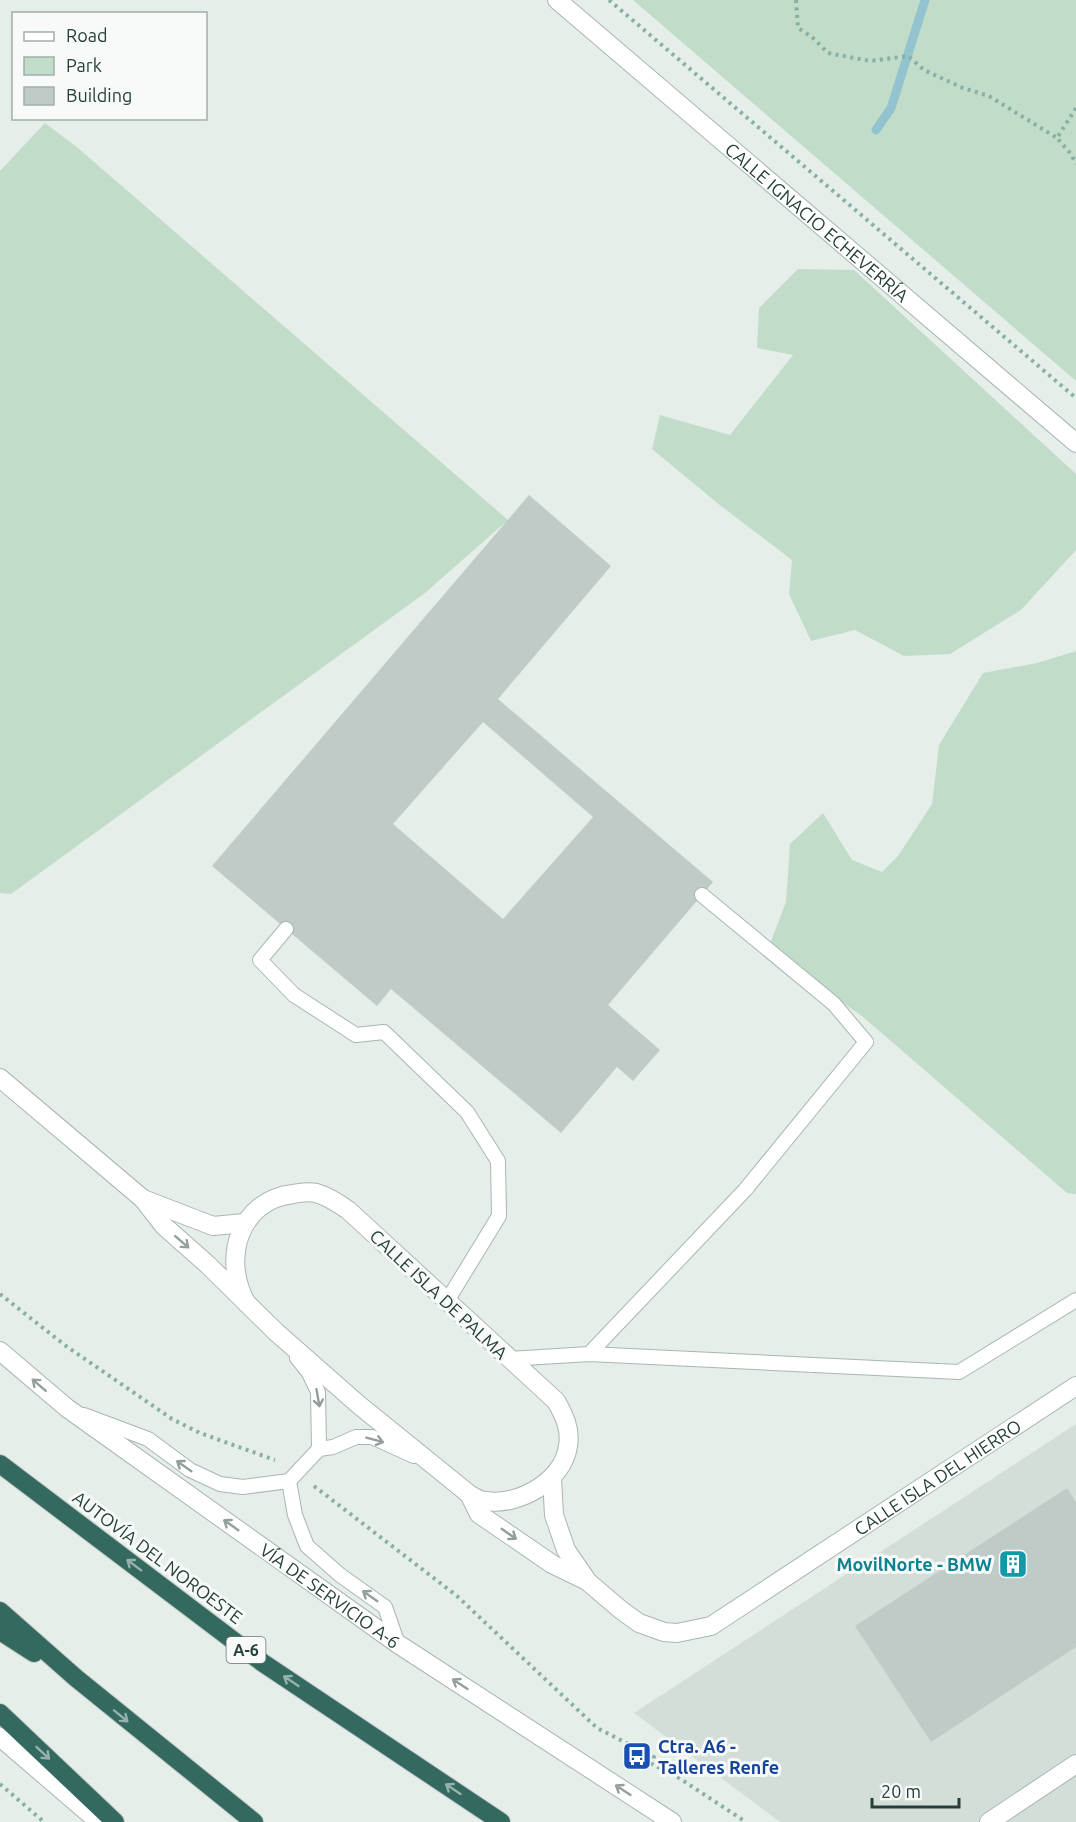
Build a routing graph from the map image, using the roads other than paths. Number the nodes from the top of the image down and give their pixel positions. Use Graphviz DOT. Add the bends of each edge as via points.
graph roads {
  1 [pos="557,0"];
  2 [pos="1076,443"];
  3 [pos="702,895"];
  4 [pos="286,929"];
  5 [pos="0,1078"];
  6 [pos="143,1199"];
  7 [pos="244,1223"];
  8 [pos="1076,1300"];
  9 [pos="447,1301"];
  10 [pos="247,1304"];
  11 [pos="276,1332"];
  12 [pos="0,1351"];
  13 [pos="589,1354"];
  14 [pos="508,1359"];
  15 [pos="1076,1386"];
  16 [pos="67,1408"];
  17 [pos="320,1449"];
  18 [pos="429,1463"];
  19 [pos="0,1464"];
  20 [pos="293,1478"];
  21 [pos="552,1478"];
  22 [pos="469,1494"];
  23 [pos="587,1581"];
  24 [pos="0,1611"];
  25 [pos="711,1626"];
  26 [pos="0,1632"];
  27 [pos="398,1644"];
  28 [pos="76,1678"];
  29 [pos="0,1713"];
  30 [pos="0,1737"];
  31 [pos="1076,1764"];
  32 [pos="994,1821"];
  33 [pos="99,1822"];
  34 [pos="115,1822"];
  35 [pos="254,1822"];
  36 [pos="501,1822"];
  37 [pos="672,1822"];
  1 -- 2 [label="street, CALLE IGNACIO ECHEVERRÍA"];
  3 -- 13 [label="lane" via="834,1004 866,1042 745,1190"];
  4 -- 9 [label="lane" via="260,960 294,995 356,1035 384,1032 467,1112 498,1161 499,1216"];
  5 -- 6 [label="street, CALLE ISLA DE PALMA"];
  6 -- 7 [label="street, CALLE ISLA DE PALMA" via="213,1226"];
  6 -- 10 [label="street, CALLE ISLA DE PALMA, one-way" via="164,1226"];
  7 -- 9 [label="street, CALLE ISLA DE PALMA" via="278,1195 313,1192 348,1210"];
  7 -- 10 [label="street, CALLE ISLA DE PALMA" via="236,1254 237,1276"];
  8 -- 13 [label="lane" via="959,1372"];
  9 -- 14 [label="street, CALLE ISLA DE PALMA"];
  10 -- 11 [label="street, CALLE ISLA DE PALMA"];
  11 -- 17 [label="lane, one-way" via="309,1373 318,1392"];
  11 -- 18 [label="street, CALLE ISLA DE PALMA"];
  16 -- 12 [label="street, VÍA DE SERVICIO A-6, one-way"];
  13 -- 14 [label="lane"];
  14 -- 21 [label="street, CALLE ISLA DE PALMA" via="556,1401 566,1417 568,1445"];
  15 -- 25 [label="street, CALLE ISLA DEL HIERRO"];
  20 -- 16 [label="lane, one-way" via="243,1487 220,1484 190,1470 148,1439"];
  27 -- 16 [label="street, VÍA DE SERVICIO A-6, one-way"];
  17 -- 18 [label="lane, one-way" via="356,1437 372,1437"];
  17 -- 20 [label="lane"];
  18 -- 22 [label="street, CALLE ISLA DE PALMA"];
  36 -- 19 [label="highway, AUTOVÍA DEL NOROESTE / A-6, one-way" via="263,1663"];
  27 -- 20 [label="lane, one-way" via="385,1606 307,1546 295,1515"];
  21 -- 22 [label="street, CALLE ISLA DE PALMA" via="536,1490 512,1499 488,1502"];
  21 -- 23 [label="street, CALLE ISLA DE PALMA" via="554,1515 566,1550"];
  22 -- 23 [label="street, CALLE ISLA DE PALMA, one-way" via="479,1514 552,1564"];
  23 -- 25 [label="street, CALLE ISLA DE PALMA" via="639,1623 664,1632"];
  24 -- 28 [label="highway"];
  26 -- 28 [label="highway"];
  37 -- 27 [label="street, VÍA DE SERVICIO A-6, one-way"];
  28 -- 35 [label="highway, one-way"];
  29 -- 34 [label="highway, one-way"];
  30 -- 33 [label="street"];
  31 -- 32 [label="street"];
}
